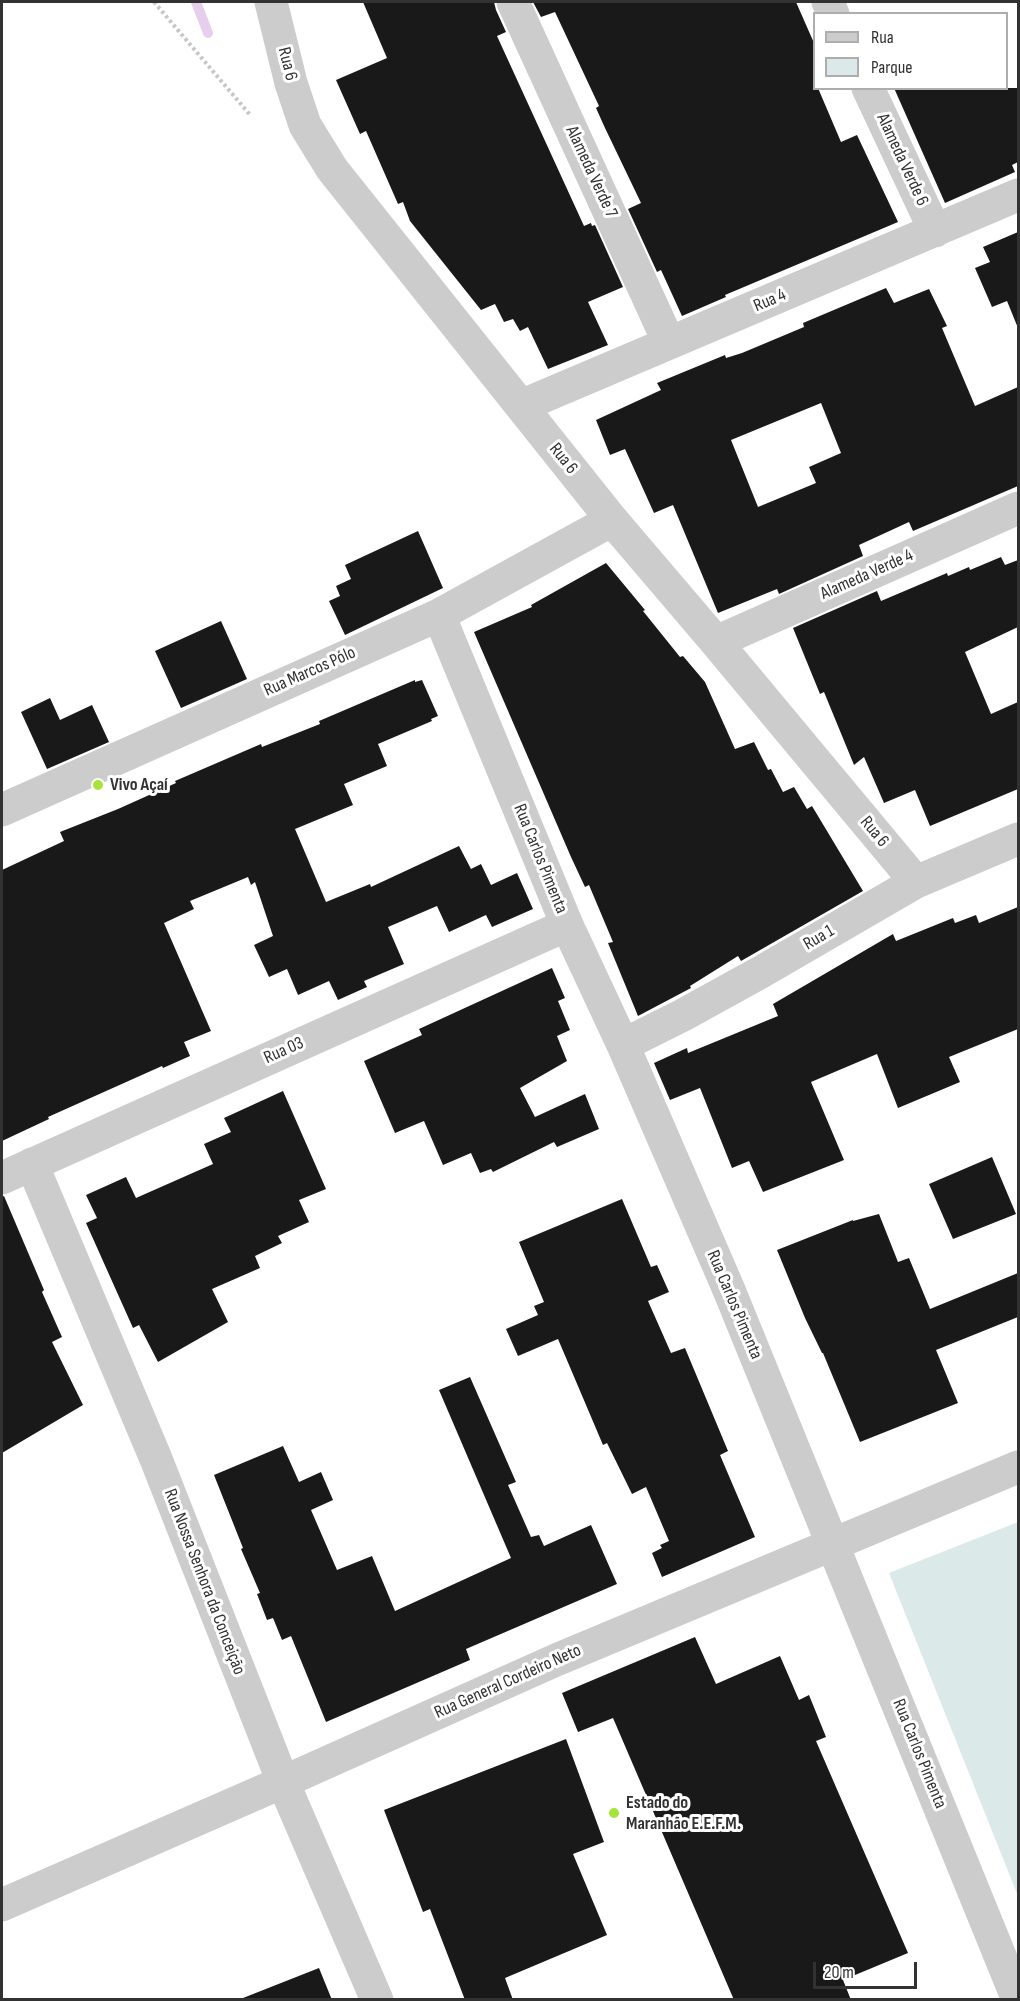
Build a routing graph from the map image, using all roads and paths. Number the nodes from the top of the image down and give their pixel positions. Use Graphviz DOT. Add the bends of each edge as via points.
graph roads {
  1 [pos="154,2"];
  2 [pos="272,2"];
  3 [pos="513,2"];
  4 [pos="869,90"];
  5 [pos="251,116"];
  6 [pos="1018,195"];
  7 [pos="935,231"];
  8 [pos="669,343"];
  9 [pos="521,406"];
  10 [pos="1018,508"];
  11 [pos="612,520"];
  12 [pos="439,615"];
  13 [pos="716,642"];
  14 [pos="2,810"];
  15 [pos="1018,839"];
  16 [pos="916,882"];
  17 [pos="567,925"];
  18 [pos="623,1045"];
  19 [pos="32,1164"];
  20 [pos="2,1178"];
  21 [pos="1018,1467"];
  22 [pos="834,1544"];
  23 [pos="283,1782"];
  24 [pos="2,1905"];
  25 [pos="377,2000"];
  26 [pos="1018,2000"];
  1 -- 5 [label="path"];
  2 -- 9 [label="street, Rua 6" via="305,125 326,160"];
  3 -- 8 [label="street, Alameda Verde 7"];
  4 -- 7 [label="street, Alameda Verde 6"];
  6 -- 7 [label="street, Rua 4"];
  7 -- 8 [label="street, Rua 4"];
  8 -- 9 [label="street, Rua 4"];
  9 -- 11 [label="street, Rua 6"];
  10 -- 13 [label="street, Alameda Verde 4"];
  11 -- 12 [label="street, Rua Marcos Pólo"];
  11 -- 13 [label="street, Rua 6"];
  12 -- 14 [label="street, Rua Marcos Pólo"];
  12 -- 17 [label="street, Rua Carlos Pimenta"];
  13 -- 16 [label="street, Rua 6"];
  15 -- 16 [label="street, Rua 1"];
  16 -- 18 [label="street, Rua 1"];
  17 -- 18 [label="street, Rua Carlos Pimenta"];
  17 -- 19 [label="street, Rua 03"];
  18 -- 22 [label="street, Rua Carlos Pimenta"];
  19 -- 20 [label="street, Rua 03"];
  19 -- 23 [label="street, Rua Nossa Senhora da Conceição" via="156,1459"];
  21 -- 22 [label="street, Rua General Cordeiro Neto"];
  22 -- 23 [label="street, Rua General Cordeiro Neto" via="556,1660"];
  22 -- 26 [label="street, Rua Carlos Pimenta"];
  23 -- 24 [label="street, Rua General Cordeiro Neto"];
  23 -- 25 [label="street, Rua Nossa Senhora da Conceição"];
}
